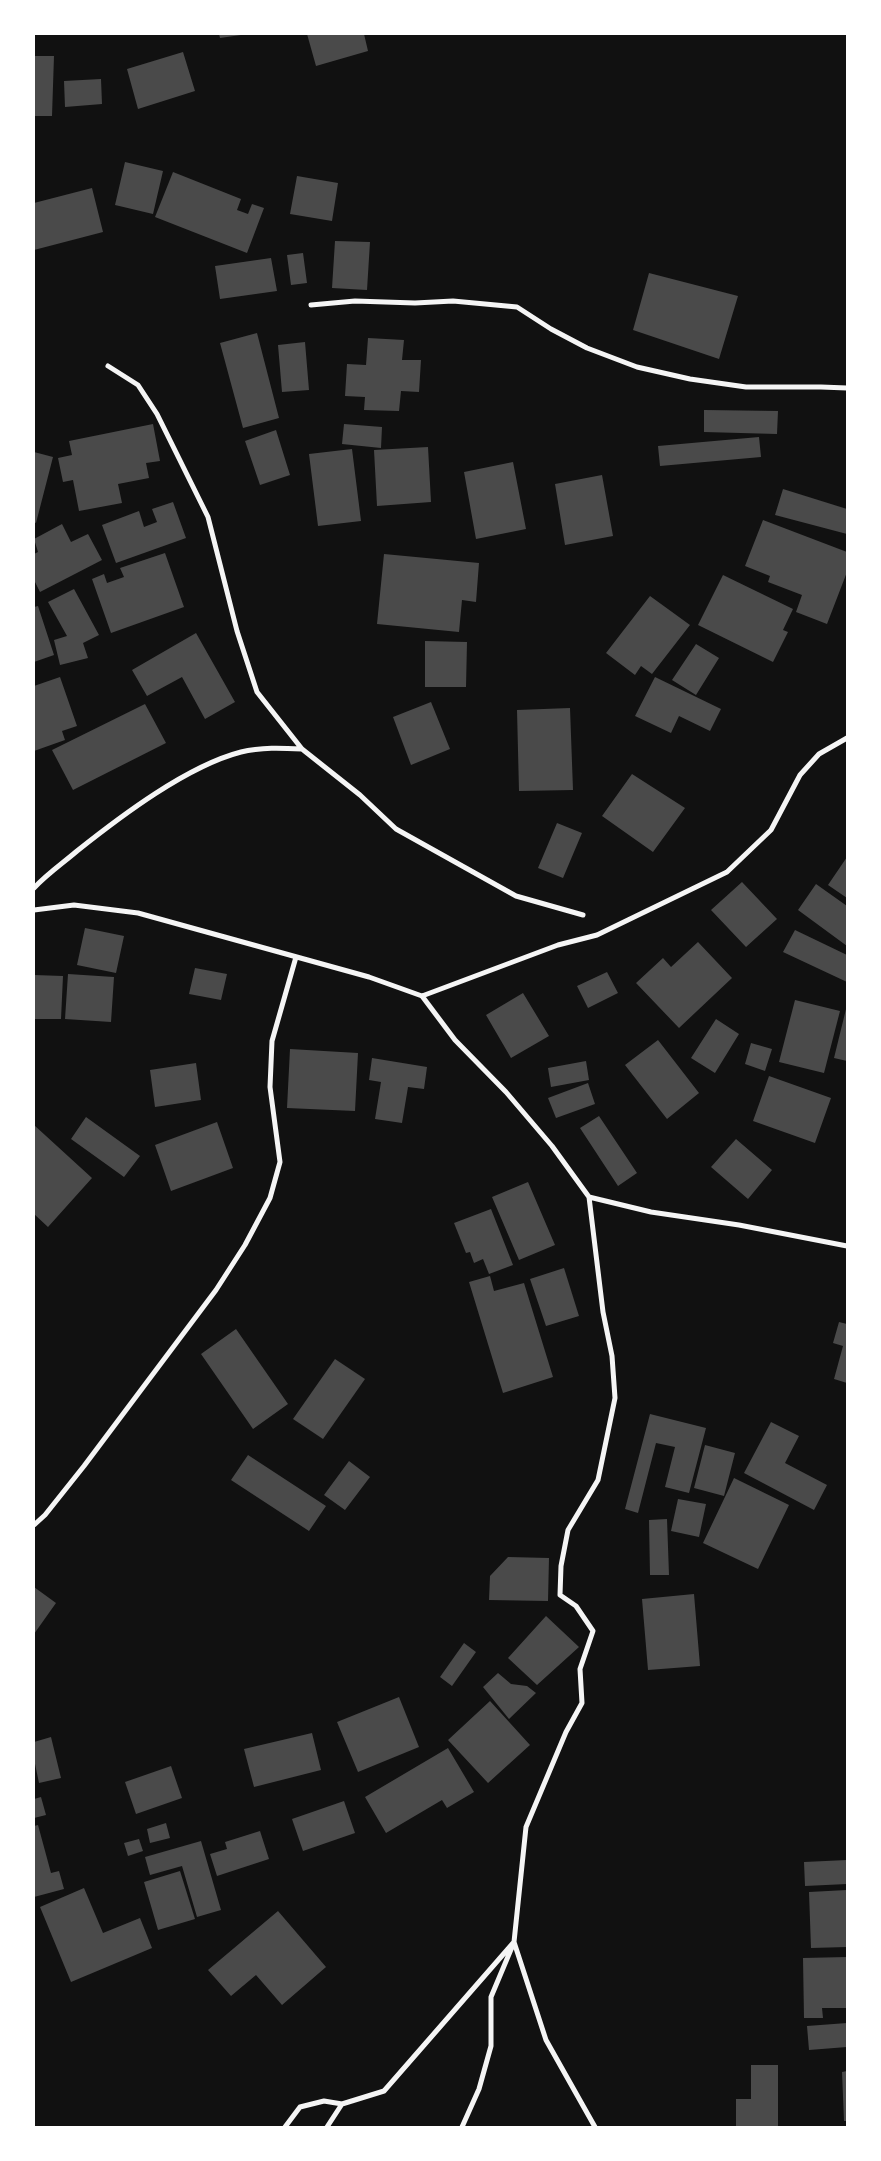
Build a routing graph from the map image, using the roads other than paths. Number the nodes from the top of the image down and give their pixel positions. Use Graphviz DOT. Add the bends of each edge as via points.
graph roads {
  1 [pos="312,305"];
  2 [pos="108,366"];
  3 [pos="847,388"];
  4 [pos="847,738"];
  5 [pos="302,749"];
  6 [pos="34,888"];
  7 [pos="34,910"];
  8 [pos="583,915"];
  9 [pos="296,957"];
  10 [pos="422,996"];
  11 [pos="589,1196"];
  12 [pos="847,1246"];
  13 [pos="34,1525"];
  14 [pos="514,1942"];
  15 [pos="342,2104"];
  16 [pos="285,2127"];
  17 [pos="328,2127"];
  18 [pos="462,2127"];
  19 [pos="595,2127"];
  1 -- 3 [label="street" via="355,300 453,301 517,307 587,348 637,367 746,387"];
  2 -- 5 [label="street" via="138,385 157,414 208,517 237,631 257,692"];
  4 -- 10 [label="street" via="819,754 800,775 771,830 727,872 598,935 550,948"];
  5 -- 6 [label="street" via="241,752 186,776 98,834"];
  5 -- 8 [label="street" via="360,795 396,829 516,896"];
  7 -- 9 [label="street" via="74,905 138,913"];
  9 -- 10 [label="street"];
  9 -- 13 [label="street" via="272,1040 270,1087 280,1162 270,1198 246,1246 216,1290 84,1466"];
  10 -- 11 [label="street" via="456,1040 552,1146"];
  11 -- 12 [label="street" via="651,1212"];
  11 -- 14 [label="street" via="615,1398 598,1480 568,1530 561,1566 560,1595 576,1606 593,1631 580,1669 582,1703 566,1732 526,1827"];
  14 -- 15 [label="street" via="384,2091"];
  14 -- 18 [label="street" via="491,1997 491,2046 479,2089"];
  14 -- 19 [label="street" via="546,2040"];
  15 -- 16 [label="street" via="324,2101 300,2107"];
  15 -- 17 [label="street"];
}
